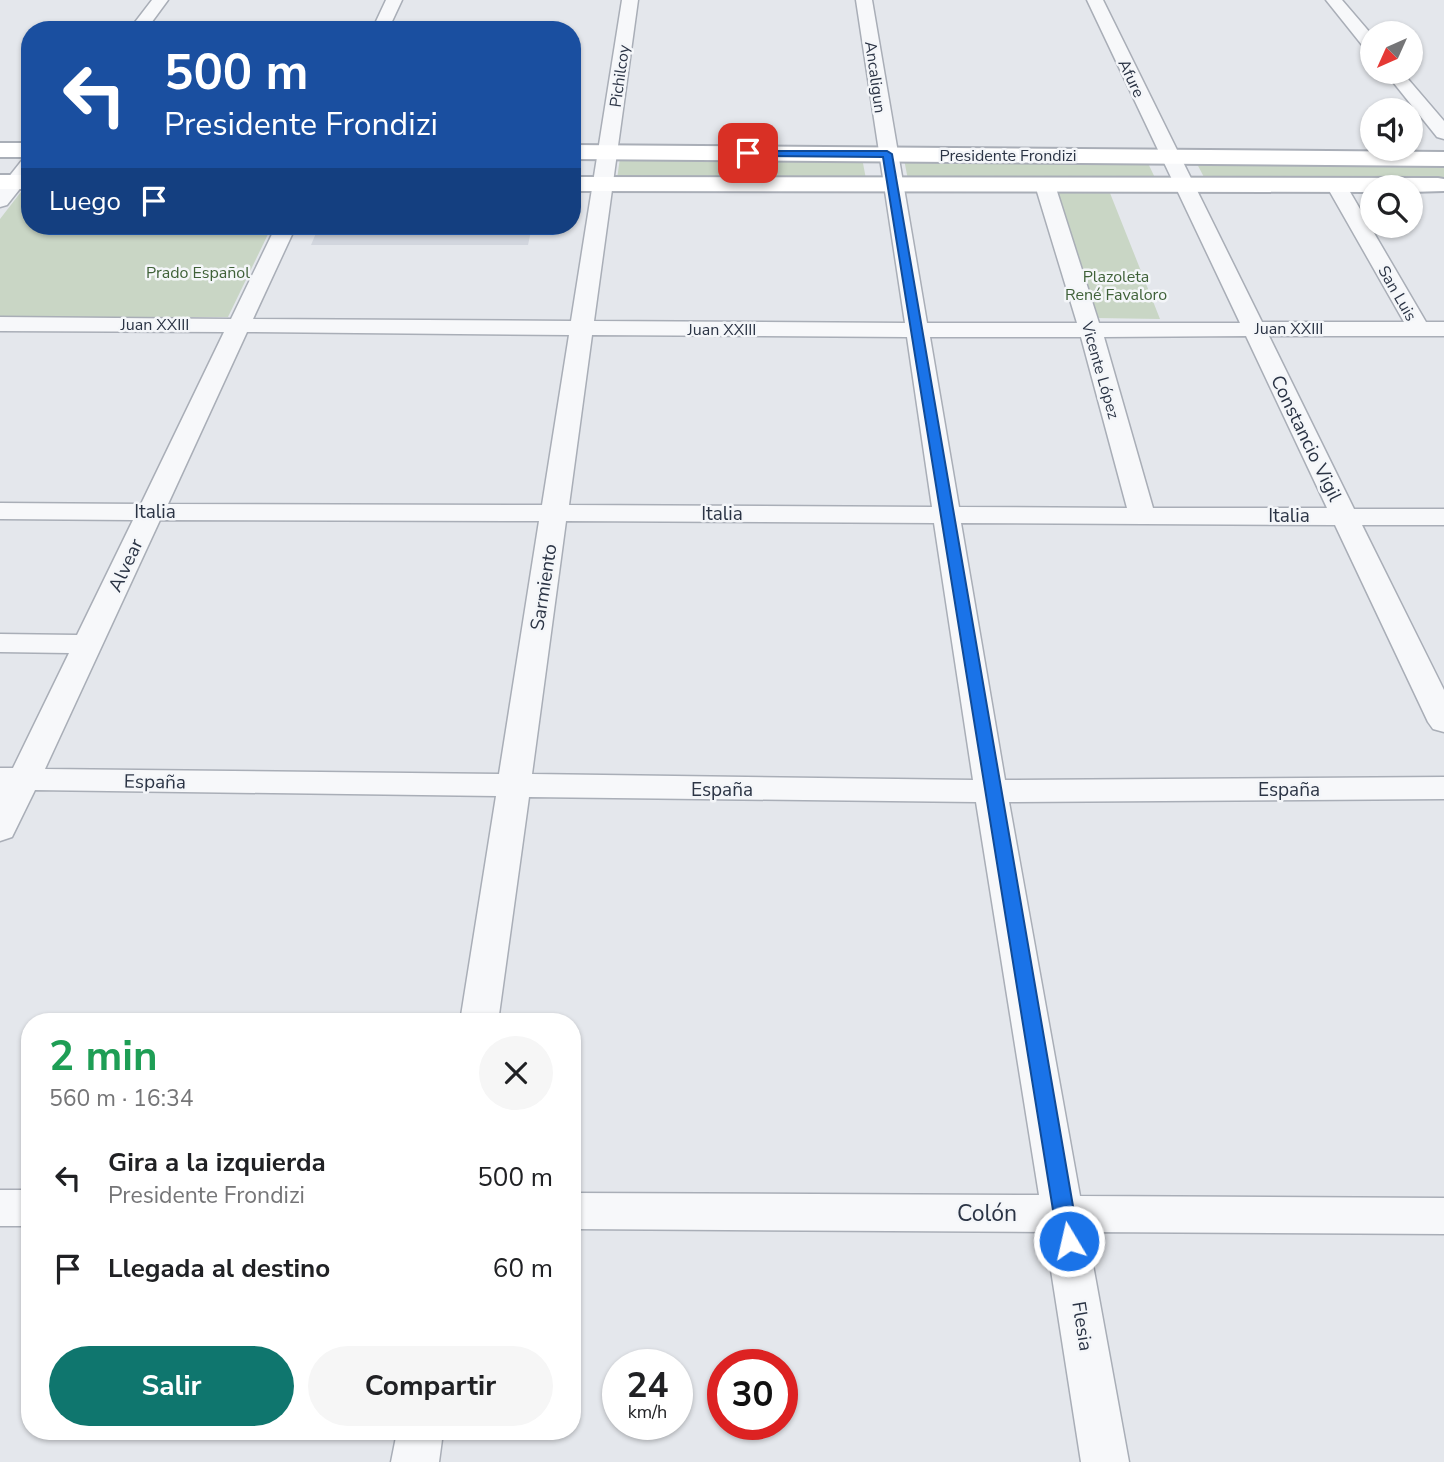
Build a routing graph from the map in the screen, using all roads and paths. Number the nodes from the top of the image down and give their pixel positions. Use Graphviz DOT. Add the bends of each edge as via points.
graph roads {
  1 [pos="160,0"];
  2 [pos="394,0"];
  3 [pos="630,0"];
  4 [pos="864,0"];
  5 [pos="1095,0"];
  6 [pos="1334,0"];
  7 [pos="143,21"];
  8 [pos="384,21"];
  9 [pos="1360,31"];
  10 [pos="1403,84"];
  11 [pos="1444,133"];
  12 [pos="0,150"];
  13 [pos="21,150"];
  14 [pos="581,152"];
  15 [pos="608,153"];
  16 [pos="887,154"];
  17 [pos="1169,156"];
  18 [pos="1444,159"];
  19 [pos="581,184"];
  20 [pos="604,185"];
  21 [pos="1045,185"];
  22 [pos="1185,185"];
  23 [pos="1336,185"];
  24 [pos="1444,185"];
  25 [pos="892,186"];
  26 [pos="282,235"];
  27 [pos="0,324"];
  28 [pos="239,324"];
  29 [pos="582,328"];
  30 [pos="1254,328"];
  31 [pos="1090,329"];
  32 [pos="1419,329"];
  33 [pos="1444,329"];
  34 [pos="916,330"];
  35 [pos="0,511"];
  36 [pos="150,511"];
  37 [pos="554,513"];
  38 [pos="946,514"];
  39 [pos="1142,515"];
  40 [pos="1344,515"];
  41 [pos="1444,517"];
  42 [pos="0,643"];
  43 [pos="88,643"];
  44 [pos="1444,722"];
  45 [pos="12,779"];
  46 [pos="513,787"];
  47 [pos="1444,788"];
  48 [pos="991,791"];
  49 [pos="0,829"];
  50 [pos="480,1013"];
  51 [pos="0,1208"];
  52 [pos="21,1208"];
  53 [pos="581,1211"];
  54 [pos="1064,1214"];
  55 [pos="1444,1216"];
  56 [pos="419,1440"];
  57 [pos="415,1462"];
  58 [pos="1105,1462"];
  1 -- 7 [label="street"];
  2 -- 8 [label="street"];
  3 -- 15 [label="street, Pichilcoy"];
  4 -- 16 [label="street, Ancaligun"];
  5 -- 17 [label="street, Afure"];
  6 -- 9 [label="street"];
  10 -- 11 [label="street"];
  12 -- 13 [label="main road"];
  14 -- 15 [label="main road, Presidente Frondizi"];
  15 -- 16 [label="main road, Presidente Frondizi"];
  15 -- 20 [label="street, Sarmiento"];
  16 -- 17 [label="main road, Presidente Frondizi"];
  16 -- 25 [label="street, Flesia"];
  17 -- 18 [label="main road, Presidente Frondizi"];
  17 -- 22 [label="street, Constancio Vigil"];
  19 -- 20 [label="main road, Presidente Frondizi"];
  20 -- 25 [label="main road, Presidente Frondizi"];
  20 -- 29 [label="street, Sarmiento"];
  21 -- 22 [label="main road, Presidente Frondizi"];
  21 -- 25 [label="main road, Presidente Frondizi"];
  21 -- 31 [label="street, Vicente López"];
  22 -- 23 [label="main road, Presidente Frondizi"];
  22 -- 30 [label="street, Constancio Vigil"];
  23 -- 24 [label="main road, Presidente Frondizi"];
  23 -- 32 [label="street, San Luis"];
  25 -- 34 [label="street, Flesia"];
  26 -- 28 [label="street, Alvear"];
  27 -- 28 [label="street, Juan XXIII"];
  28 -- 29 [label="street, Juan XXIII"];
  28 -- 36 [label="street, Alvear"];
  29 -- 34 [label="street, Juan XXIII"];
  29 -- 37 [label="street, Sarmiento"];
  30 -- 31 [label="street, Juan XXIII"];
  30 -- 32 [label="street, Juan XXIII"];
  30 -- 40 [label="street, Constancio Vigil"];
  31 -- 34 [label="street, Juan XXIII"];
  31 -- 39 [label="street, Vicente López"];
  32 -- 33 [label="street, Juan XXIII"];
  34 -- 38 [label="street, Flesia"];
  35 -- 36 [label="street, Italia"];
  36 -- 37 [label="street, Italia"];
  36 -- 43 [label="street, Alvear"];
  37 -- 38 [label="street, Italia"];
  37 -- 46 [label="street, Sarmiento"];
  38 -- 39 [label="street, Italia"];
  38 -- 48 [label="street, Flesia"];
  39 -- 40 [label="street, Italia"];
  40 -- 41 [label="street, Italia"];
  40 -- 44 [label="street, Constancio Vigil"];
  42 -- 43 [label="street"];
  43 -- 45 [label="street, Alvear"];
  45 -- 46 [label="street, España"];
  45 -- 49 [label="street, Alvear"];
  46 -- 48 [label="street, España"];
  46 -- 50 [label="street, Sarmiento"];
  47 -- 48 [label="street, España"];
  48 -- 54 [label="street, Flesia"];
  51 -- 52 [label="street"];
  53 -- 54 [label="street, Colón"];
  54 -- 55 [label="street, Colón"];
  54 -- 58 [label="street, Flesia"];
  56 -- 57 [label="street"];
}
